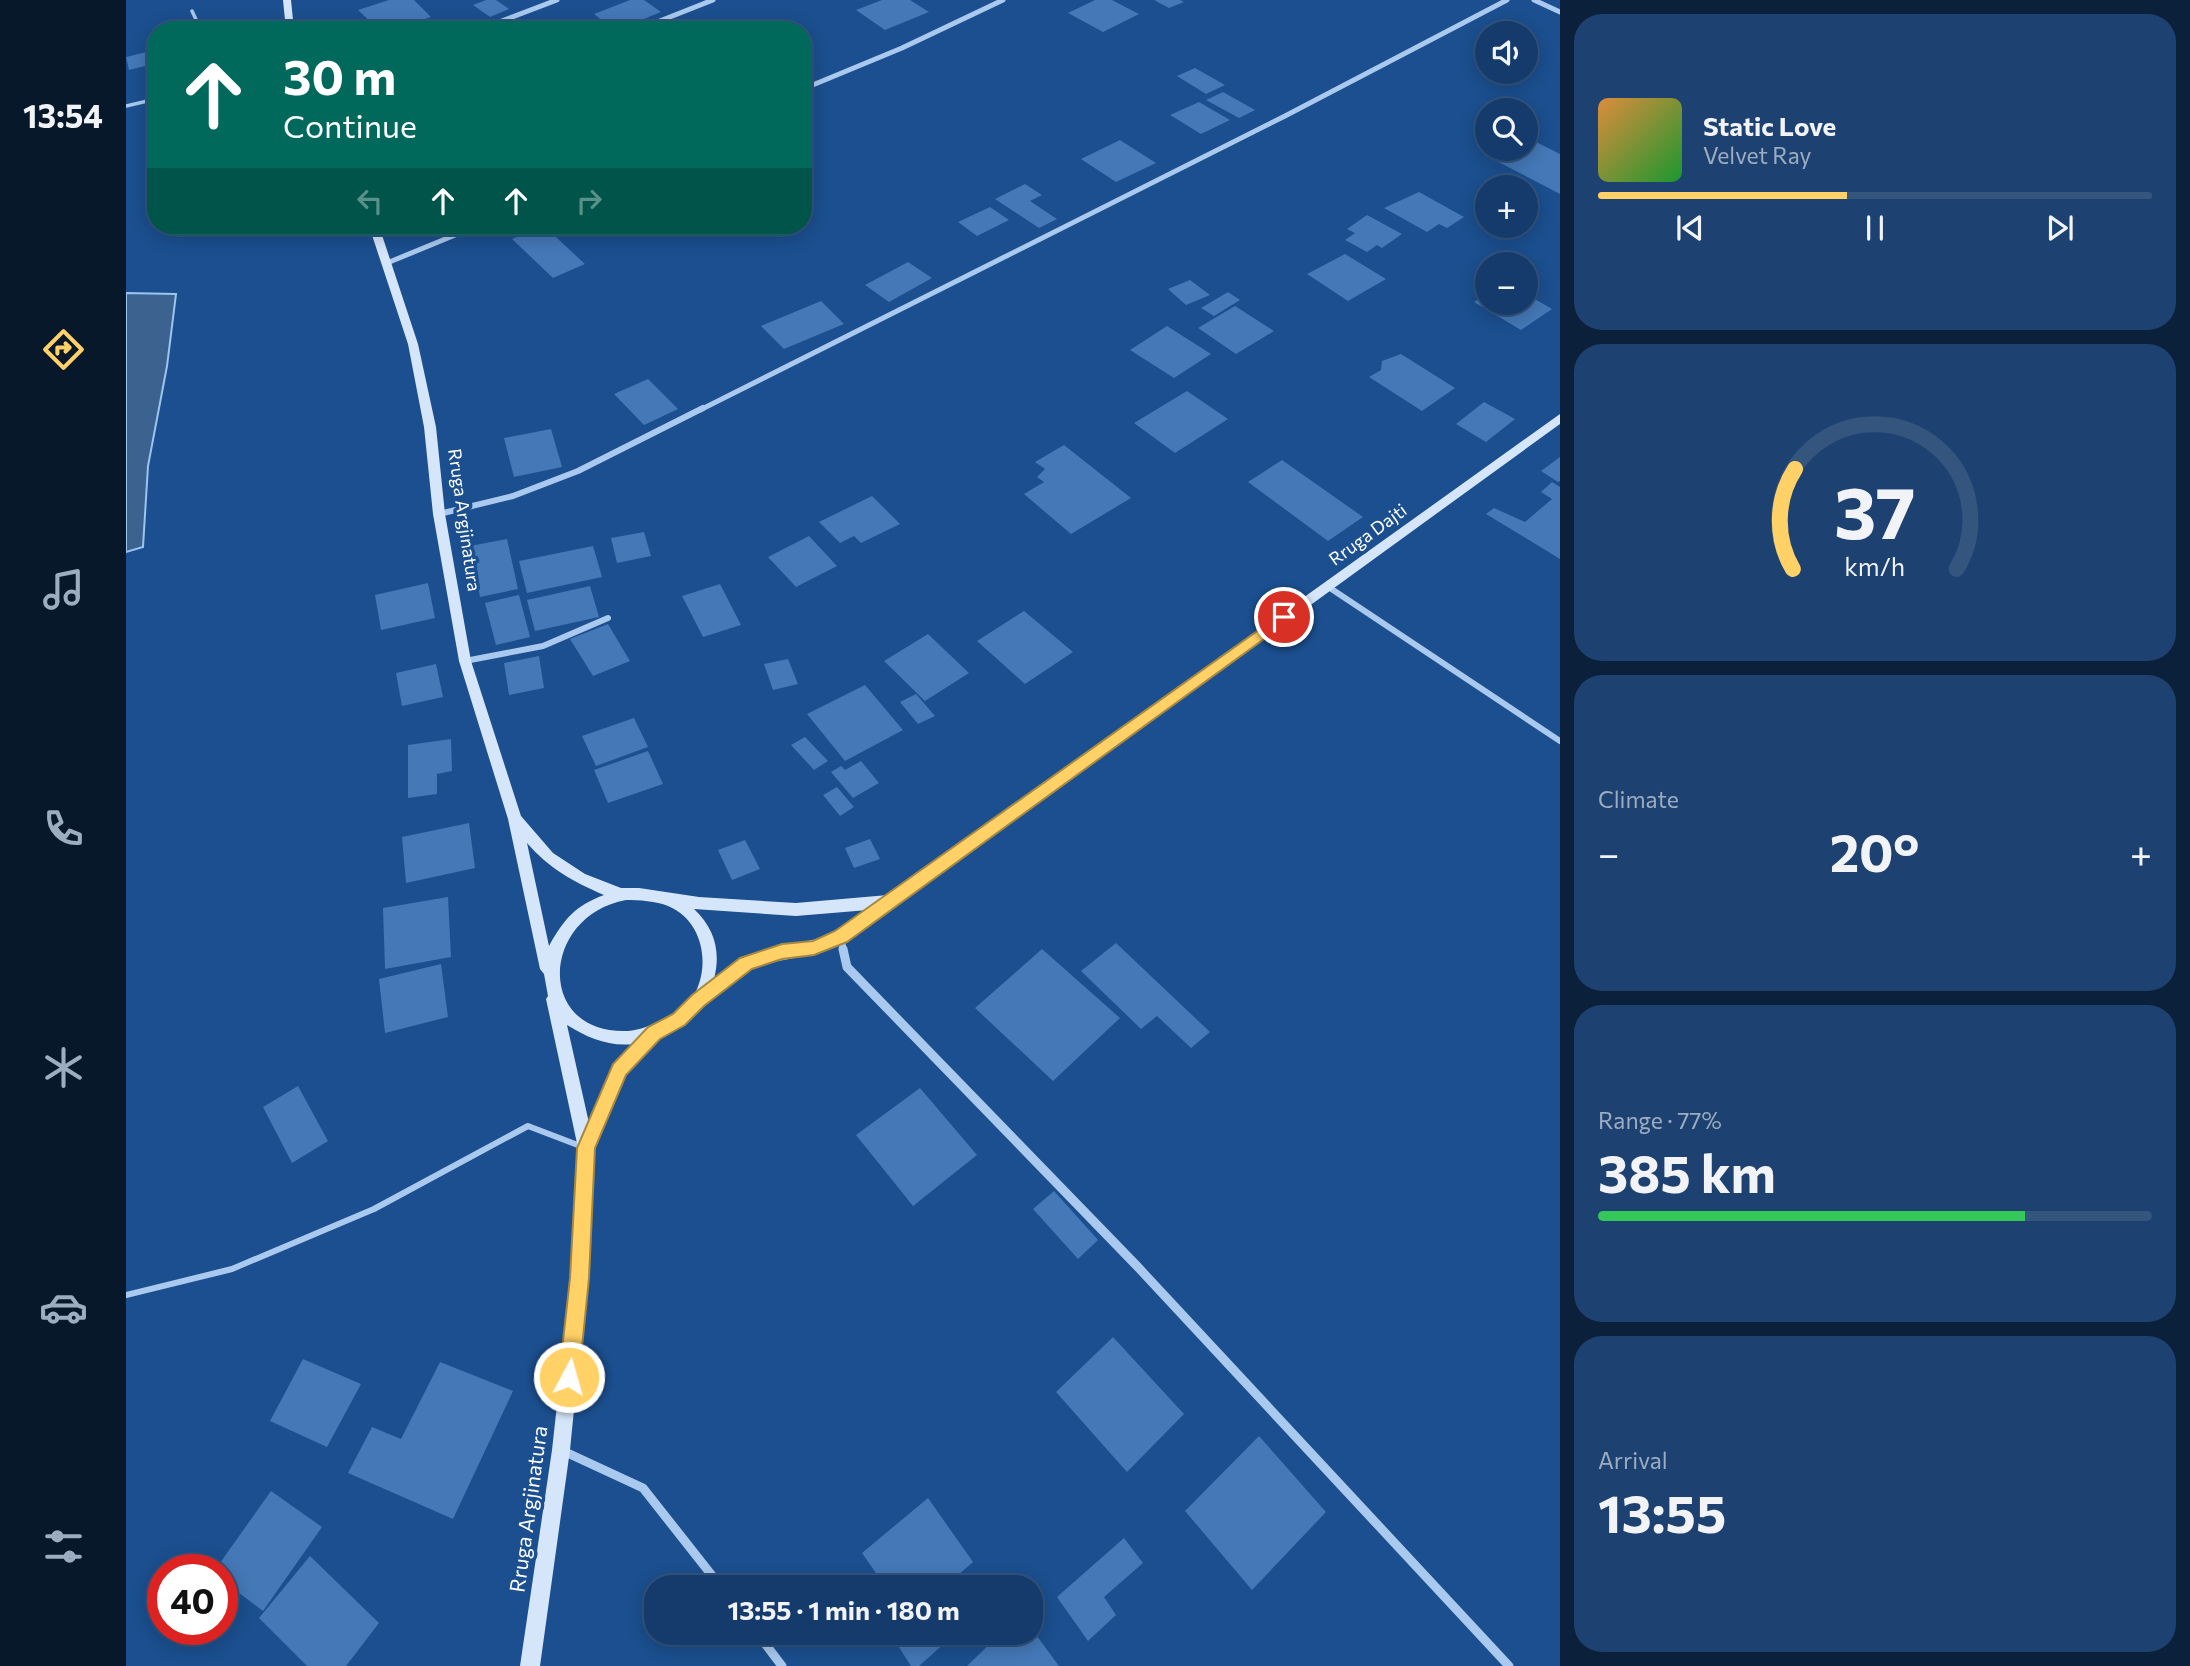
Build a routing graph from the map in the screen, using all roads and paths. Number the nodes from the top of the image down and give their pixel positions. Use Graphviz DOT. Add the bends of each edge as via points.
graph roads {
  1 [pos="287,0"];
  2 [pos="557,0"];
  3 [pos="713,0"];
  4 [pos="1003,0"];
  5 [pos="1507,0"];
  6 [pos="1534,0"];
  7 [pos="192,11"];
  8 [pos="1559,11"];
  9 [pos="197,21"];
  10 [pos="289,21"];
  11 [pos="502,21"];
  12 [pos="660,21"];
  13 [pos="812,85"];
  14 [pos="147,101"];
  15 [pos="126,106"];
  16 [pos="377,235"];
  17 [pos="455,235"];
  18 [pos="387,263"];
  19 [pos="1559,421"];
  20 [pos="439,514"];
  21 [pos="1327,586"];
  22 [pos="608,618"];
  23 [pos="465,661"];
  24 [pos="1560,741"];
  25 [pos="515,819"];
  26 [pos="621,895"];
  27 [pos="670,900"];
  28 [pos="889,901"];
  29 [pos="841,937"];
  30 [pos="550,983"];
  31 [pos="698,1000"];
  32 [pos="654,1033"];
  33 [pos="586,1148"];
  34 [pos="126,1295"];
  35 [pos="561,1450"];
  36 [pos="712,1575"];
  37 [pos="766,1645"];
  38 [pos="530,1666"];
  39 [pos="782,1666"];
  40 [pos="1509,1666"];
  1 -- 10 [label="street"];
  2 -- 11 [label="street"];
  3 -- 12 [label="street"];
  4 -- 13 [label="street"];
  5 -- 20 [label="street" via="578,471 513,496"];
  6 -- 8 [label="street"];
  7 -- 9 [label="lane"];
  14 -- 15 [label="lane"];
  16 -- 18 [label="street, Rruga Argjinatura"];
  17 -- 18 [label="street"];
  18 -- 20 [label="street, Rruga Argjinatura" via="416,358 430,427"];
  19 -- 21 [label="street, Rruga Dajti"];
  20 -- 23 [label="street, Rruga Argjinatura"];
  21 -- 24 [label="street"];
  21 -- 28 [label="street, Rruga Dajti"];
  22 -- 23 [label="street" via="543,646"];
  23 -- 25 [label="street, Rruga Argjinatura"];
  25 -- 26 [label="street" via="548,858"];
  25 -- 30 [label="street, Rruga Argjinatura"];
  26 -- 27 [label="street" via="646,893"];
  26 -- 30 [label="street" via="596,903 575,917 559,937 550,959"];
  27 -- 28 [label="street" via="787,909"];
  27 -- 31 [label="street" via="690,912 705,930 712,953 709,977"];
  28 -- 29 [label="street, Rruga Dajti"];
  29 -- 31 [label="street, Rruga Dajti" via="746,964"];
  29 -- 40 [label="street" via="847,967 1136,1265"];
  30 -- 32 [label="street" via="559,1005 576,1023 600,1035 626,1038"];
  30 -- 33 [label="street, Rruga Argjinatura"];
  31 -- 32 [label="street" via="679,1019"];
  32 -- 33 [label="street" via="620,1070"];
  33 -- 34 [label="lane" via="528,1126 374,1209 232,1269"];
  33 -- 35 [label="street, Rruga Argjinatura" via="579,1278"];
  35 -- 36 [label="street" via="643,1488"];
  35 -- 38 [label="street, Rruga Argjinatura"];
  37 -- 39 [label="street"];
}
